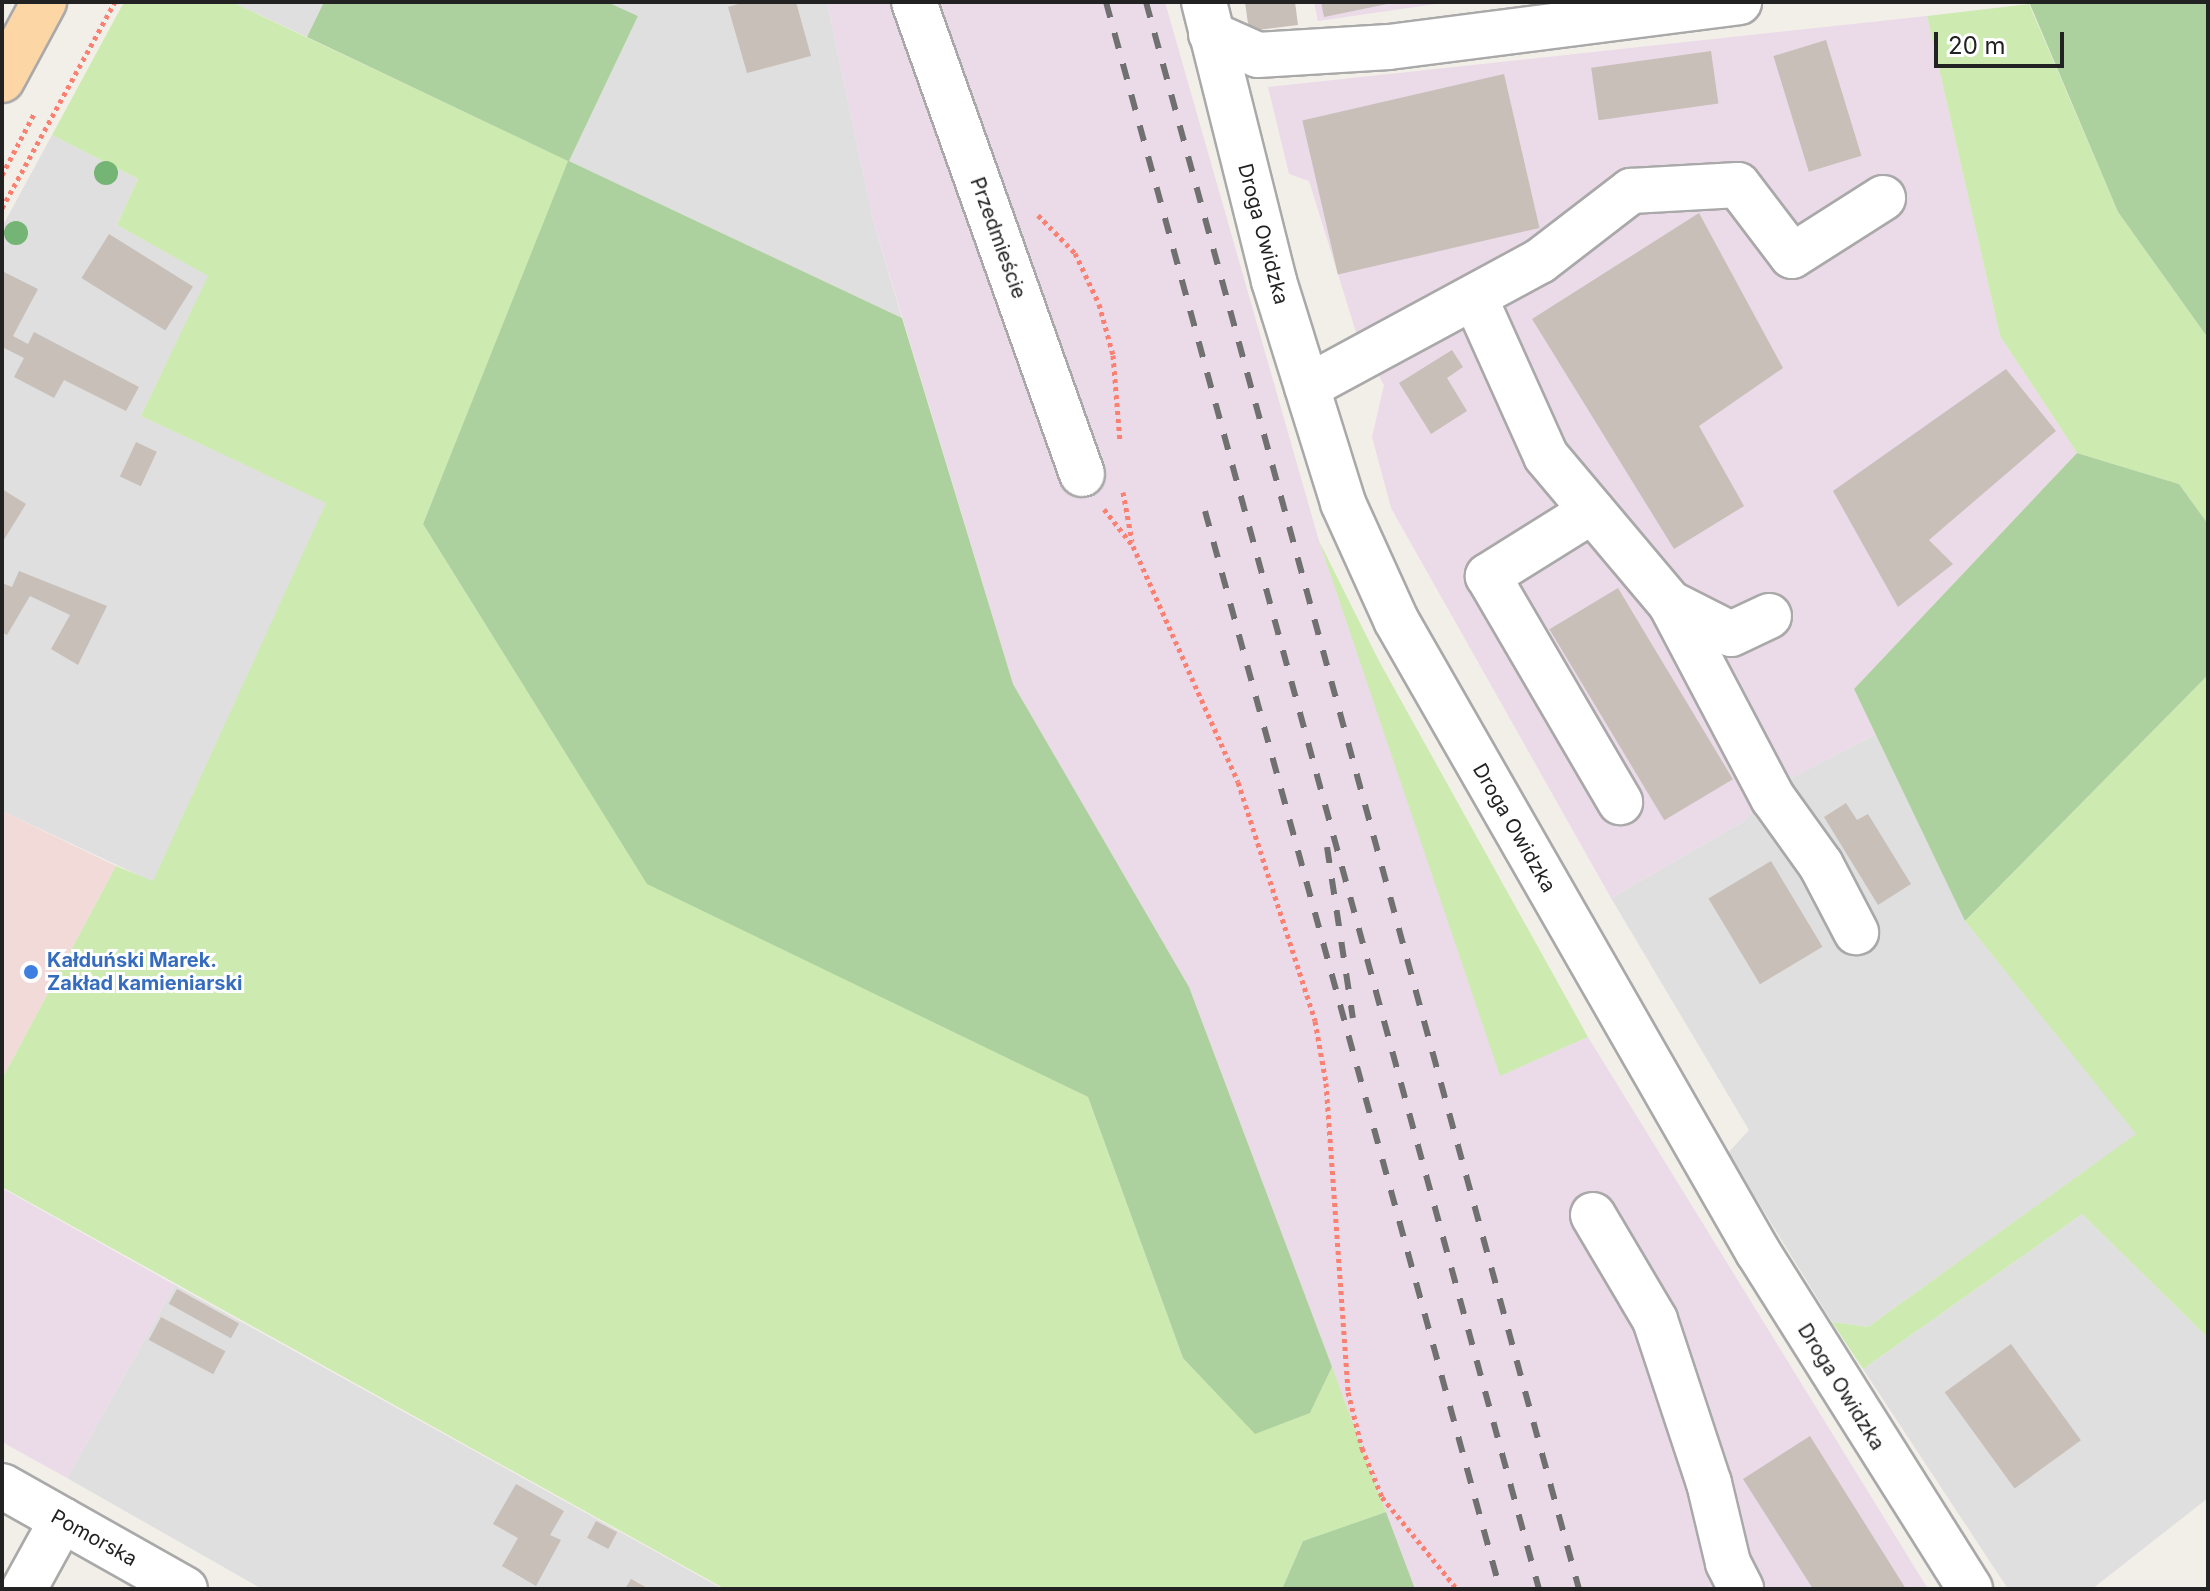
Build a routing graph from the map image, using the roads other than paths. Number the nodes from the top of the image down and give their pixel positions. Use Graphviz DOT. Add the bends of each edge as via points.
graph roads {
  1 [pos="44,2"];
  2 [pos="914,2"];
  3 [pos="1739,2"];
  4 [pos="1208,18"];
  5 [pos="2,80"];
  6 [pos="1883,198"];
  7 [pos="1475,298"];
  8 [pos="1307,387"];
  9 [pos="1082,474"];
  10 [pos="1592,511"];
  11 [pos="1670,603"];
  12 [pos="1769,616"];
  13 [pos="1620,802"];
  14 [pos="1856,932"];
  15 [pos="1593,1215"];
  16 [pos="2,1486"];
  17 [pos="62,1520"];
  18 [pos="24,1589"];
  19 [pos="185,1589"];
  20 [pos="1741,1589"];
  21 [pos="1970,1589"];
  1 -- 5 [label="main road"];
  2 -- 9 [label="street, Przedmieście"];
  3 -- 4 [label="street" via="1389,47 1258,55"];
  4 -- 8 [label="street, Droga Owidzka"];
  6 -- 7 [label="street" via="1792,256 1738,185 1631,191 1540,261"];
  7 -- 8 [label="street"];
  7 -- 10 [label="street" via="1546,456"];
  8 -- 21 [label="street, Droga Owidzka" via="1343,503 1396,620 1758,1252"];
  10 -- 11 [label="street"];
  10 -- 13 [label="street" via="1488,576"];
  11 -- 12 [label="street" via="1731,634"];
  11 -- 14 [label="street" via="1773,798 1821,865"];
  15 -- 20 [label="street" via="1655,1320 1709,1483 1728,1563"];
  16 -- 17 [label="street, Pomorska"];
  17 -- 18 [label="street"];
  17 -- 19 [label="street, Pomorska"];
}
